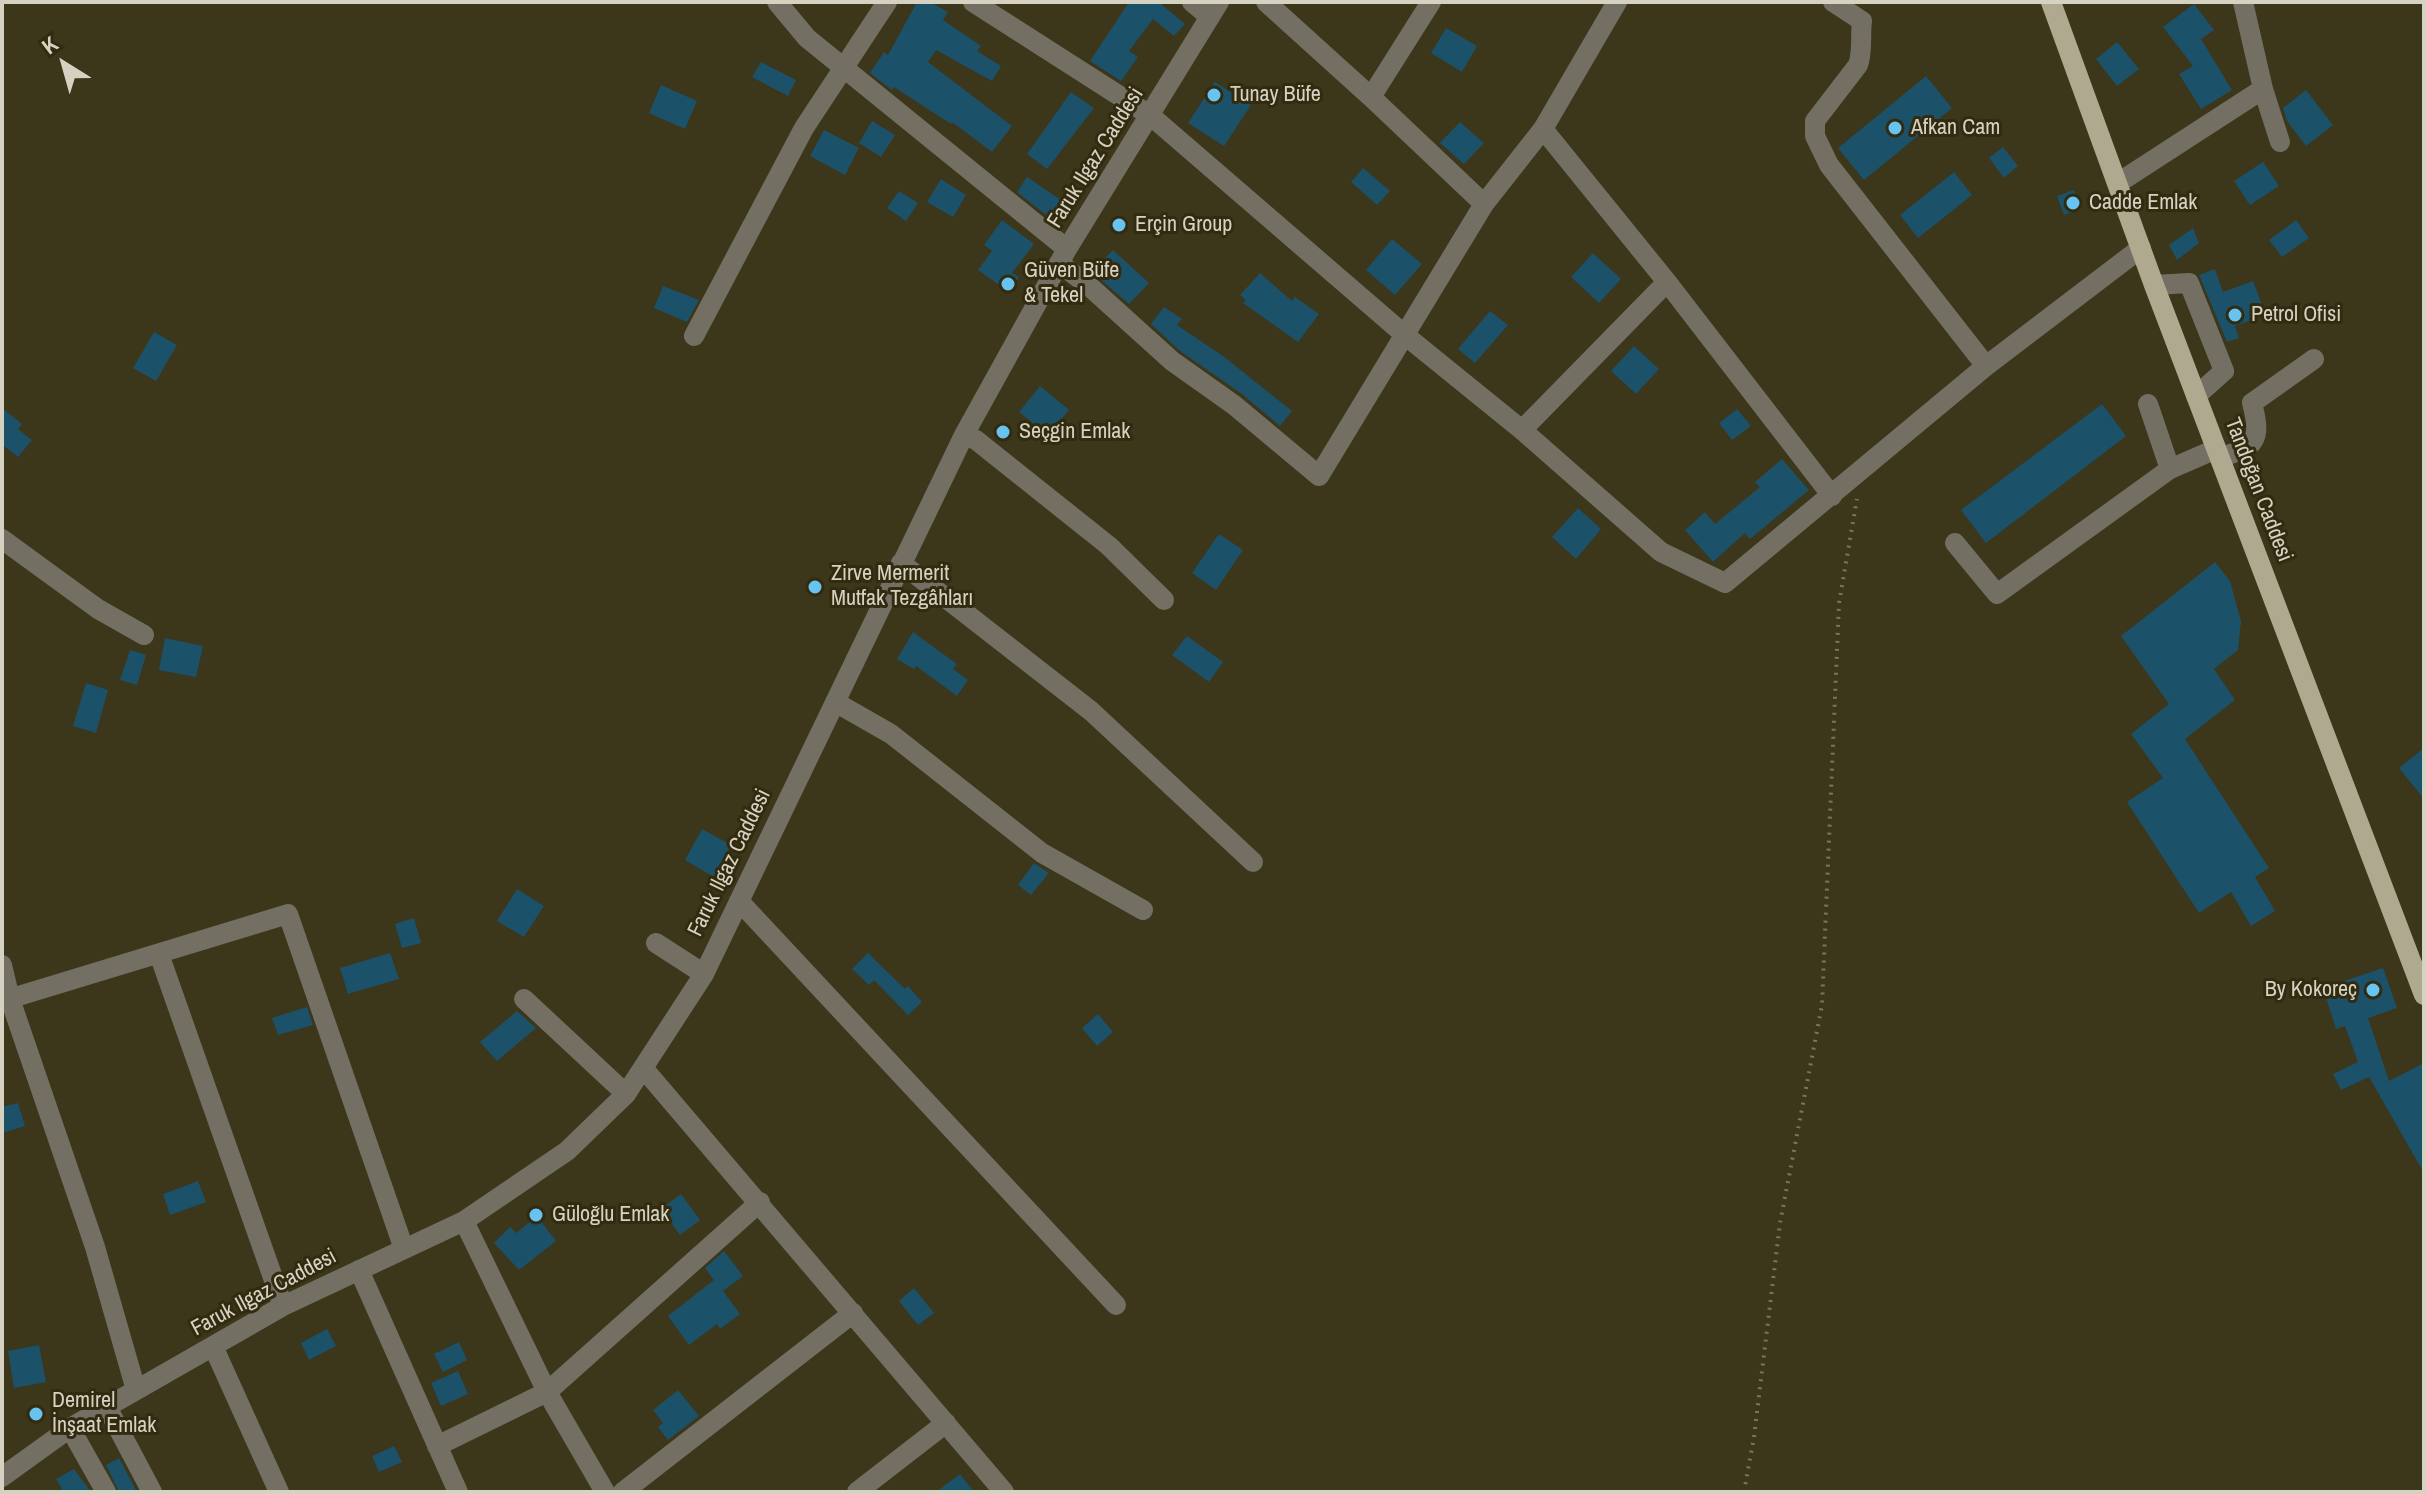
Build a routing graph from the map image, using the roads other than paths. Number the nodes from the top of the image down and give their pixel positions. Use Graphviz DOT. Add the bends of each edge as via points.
graph roads {
  1 [pos="777,2"];
  2 [pos="887,2"];
  3 [pos="973,2"];
  4 [pos="1011,2"];
  5 [pos="1192,2"];
  6 [pos="1266,2"];
  7 [pos="1431,2"];
  8 [pos="1617,2"];
  9 [pos="1833,2"];
  10 [pos="2051,2"];
  11 [pos="2243,2"];
  12 [pos="1215,9"];
  13 [pos="1000,21"];
  14 [pos="842,67"];
  15 [pos="2263,89"];
  16 [pos="1371,97"];
  17 [pos="1151,116"];
  18 [pos="1543,129"];
  19 [pos="2280,142"];
  20 [pos="2118,183"];
  21 [pos="1484,204"];
  22 [pos="2141,248"];
  23 [pos="1063,256"];
  24 [pos="1667,282"];
  25 [pos="2154,285"];
  26 [pos="694,336"];
  27 [pos="1406,336"];
  28 [pos="2314,359"];
  29 [pos="1986,366"];
  30 [pos="2196,396"];
  31 [pos="2148,404"];
  32 [pos="1522,430"];
  33 [pos="964,435"];
  34 [pos="2218,453"];
  35 [pos="2170,469"];
  36 [pos="1832,496"];
  37 [pos="2,539"];
  38 [pos="1955,543"];
  39 [pos="901,563"];
  40 [pos="1164,600"];
  41 [pos="144,635"];
  42 [pos="835,702"];
  43 [pos="1253,862"];
  44 [pos="739,901"];
  45 [pos="1143,910"];
  46 [pos="656,943"];
  47 [pos="159,954"];
  48 [pos="2,965"];
  49 [pos="704,974"];
  50 [pos="2424,995"];
  51 [pos="524,999"];
  52 [pos="6,1000"];
  53 [pos="644,1069"];
  54 [pos="626,1094"];
  55 [pos="760,1202"];
  56 [pos="464,1221"];
  57 [pos="404,1249"];
  58 [pos="359,1270"];
  59 [pos="1116,1305"];
  60 [pos="283,1306"];
  61 [pos="853,1313"];
  62 [pos="213,1346"];
  63 [pos="136,1390"];
  64 [pos="547,1392"];
  65 [pos="107,1407"];
  66 [pos="946,1423"];
  67 [pos="70,1428"];
  68 [pos="437,1446"];
  69 [pos="4,1469"];
  70 [pos="106,1492"];
  71 [pos="152,1492"];
  72 [pos="279,1492"];
  73 [pos="458,1492"];
  74 [pos="605,1492"];
  75 [pos="623,1492"];
  76 [pos="857,1492"];
  77 [pos="1004,1492"];
  1 -- 14 [label="street" via="807,38"];
  2 -- 14 [label="street"];
  3 -- 13 [label="street"];
  4 -- 13 [label="street"];
  5 -- 12 [label="street"];
  6 -- 16 [label="street"];
  7 -- 16 [label="street"];
  8 -- 18 [label="street"];
  9 -- 29 [label="street" via="1862,21 1861,56 1815,121 1815,136 1829,165"];
  10 -- 20 [label="main road, Tandoğan Caddesi"];
  11 -- 15 [label="street"];
  12 -- 17 [label="street, Faruk Ilgaz Caddesi"];
  13 -- 17 [label="street"];
  14 -- 23 [label="street"];
  14 -- 26 [label="street"];
  15 -- 19 [label="street"];
  15 -- 20 [label="street"];
  16 -- 21 [label="street"];
  17 -- 23 [label="street, Faruk Ilgaz Caddesi"];
  17 -- 27 [label="street"];
  18 -- 21 [label="street"];
  18 -- 24 [label="street"];
  20 -- 22 [label="main road, Tandoğan Caddesi"];
  21 -- 27 [label="street"];
  22 -- 25 [label="main road, Tandoğan Caddesi"];
  22 -- 29 [label="street"];
  23 -- 27 [label="street" via="1172,361 1319,476"];
  23 -- 33 [label="street, Faruk Ilgaz Caddesi"];
  24 -- 32 [label="street"];
  24 -- 36 [label="street"];
  25 -- 30 [label="main road, Tandoğan Caddesi"];
  25 -- 30 [label="street" via="2189,283 2224,371"];
  27 -- 32 [label="street"];
  28 -- 34 [label="street" via="2252,403 2258,425 2254,442 2244,451"];
  29 -- 36 [label="street"];
  30 -- 34 [label="main road, Tandoğan Caddesi"];
  31 -- 35 [label="street"];
  32 -- 36 [label="street" via="1661,552 1725,583"];
  33 -- 39 [label="street, Faruk Ilgaz Caddesi"];
  33 -- 40 [label="street" via="1109,546"];
  34 -- 35 [label="street"];
  34 -- 50 [label="main road, Tandoğan Caddesi"];
  35 -- 38 [label="street" via="1997,594"];
  37 -- 41 [label="street" via="98,609"];
  39 -- 42 [label="street, Faruk Ilgaz Caddesi"];
  39 -- 43 [label="street" via="1091,711"];
  42 -- 44 [label="street, Faruk Ilgaz Caddesi"];
  42 -- 45 [label="street" via="891,734 1042,853"];
  44 -- 49 [label="street, Faruk Ilgaz Caddesi"];
  44 -- 59 [label="street"];
  46 -- 49 [label="street"];
  47 -- 52 [label="street"];
  47 -- 57 [label="street" via="288,914"];
  47 -- 60 [label="street"];
  48 -- 52 [label="street"];
  49 -- 53 [label="street, Faruk Ilgaz Caddesi"];
  51 -- 54 [label="street"];
  52 -- 63 [label="street" via="95,1247"];
  53 -- 54 [label="street, Faruk Ilgaz Caddesi"];
  53 -- 55 [label="street"];
  54 -- 56 [label="street, Faruk Ilgaz Caddesi" via="567,1151"];
  55 -- 61 [label="street"];
  55 -- 64 [label="street"];
  56 -- 57 [label="street, Faruk Ilgaz Caddesi"];
  56 -- 64 [label="street"];
  57 -- 58 [label="street, Faruk Ilgaz Caddesi"];
  58 -- 60 [label="street, Faruk Ilgaz Caddesi"];
  58 -- 68 [label="street"];
  60 -- 62 [label="street, Faruk Ilgaz Caddesi"];
  61 -- 66 [label="street"];
  61 -- 75 [label="street"];
  62 -- 63 [label="street, Faruk Ilgaz Caddesi"];
  62 -- 72 [label="street"];
  63 -- 65 [label="street, Faruk Ilgaz Caddesi"];
  64 -- 68 [label="street"];
  64 -- 74 [label="street"];
  65 -- 67 [label="street, Faruk Ilgaz Caddesi"];
  65 -- 71 [label="street"];
  66 -- 76 [label="street"];
  66 -- 77 [label="street"];
  67 -- 69 [label="street, Faruk Ilgaz Caddesi"];
  67 -- 70 [label="street"];
  68 -- 73 [label="street"];
}
